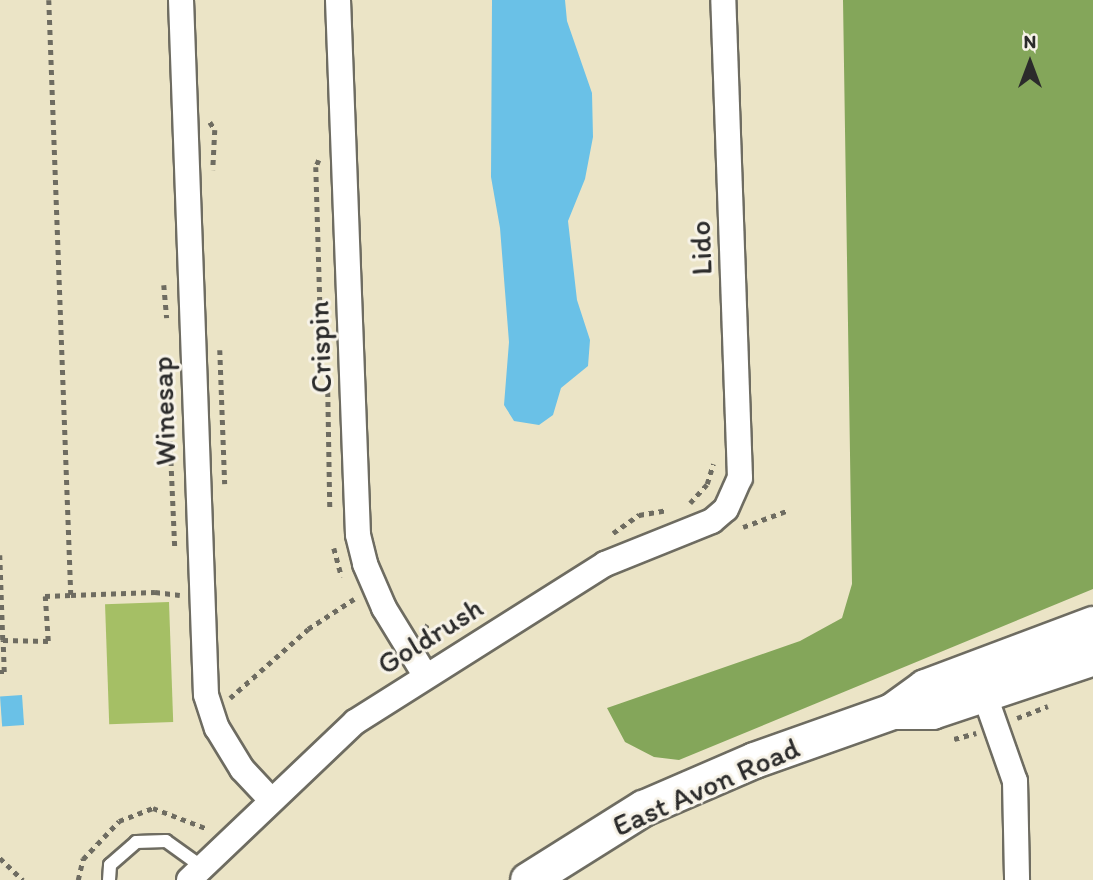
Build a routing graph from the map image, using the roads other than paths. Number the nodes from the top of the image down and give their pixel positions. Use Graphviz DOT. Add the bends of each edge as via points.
graph roads {
  1 [pos="181,0"];
  2 [pos="338,0"];
  3 [pos="723,0"];
  4 [pos="735,494"];
  5 [pos="1093,624"];
  6 [pos="1093,657"];
  7 [pos="425,675"];
  8 [pos="985,696"];
  9 [pos="892,711"];
  10 [pos="271,800"];
  11 [pos="195,874"];
  12 [pos="109,880"];
  13 [pos="528,880"];
  14 [pos="1017,880"];
  1 -- 10 [label="street, Winesap" via="206,695 242,769"];
  2 -- 7 [label="street, Crispin" via="358,535 384,608"];
  3 -- 4 [label="street, Lido" via="740,478"];
  4 -- 7 [label="street, Goldrush" via="712,521 605,564"];
  5 -- 9 [label="main road, East Avon Road" via="925,687"];
  6 -- 8 [label="main road, East Avon Road"];
  7 -- 10 [label="street, Goldrush" via="355,722"];
  8 -- 9 [label="main road, East Avon Road" via="932,711"];
  8 -- 14 [label="street" via="1015,781"];
  9 -- 13 [label="main road, East Avon Road" via="754,760 643,808"];
  10 -- 11 [label="street, Goldrush"];
  11 -- 12 [label="lane" via="166,841 136,842 110,865"];
}
